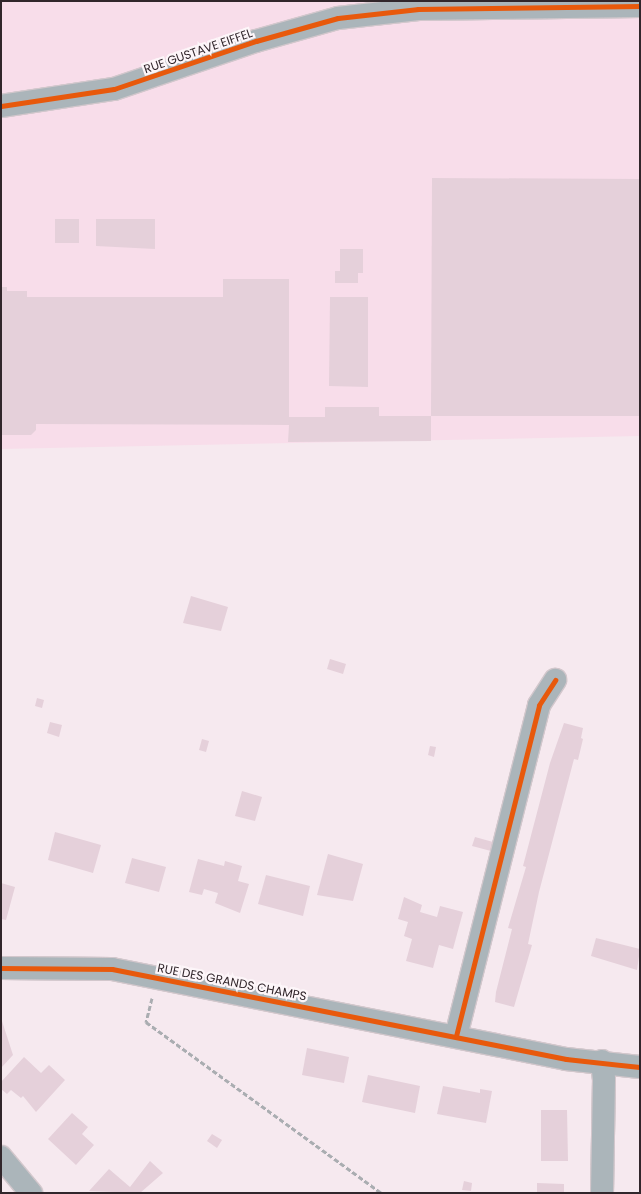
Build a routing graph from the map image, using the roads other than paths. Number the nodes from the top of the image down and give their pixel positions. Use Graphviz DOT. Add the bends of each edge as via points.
graph roads {
  1 [pos="640,6"];
  2 [pos="1,106"];
  3 [pos="554,680"];
  4 [pos="1,968"];
  5 [pos="456,1036"];
  6 [pos="602,1061"];
  7 [pos="640,1066"];
  8 [pos="1,1157"];
  9 [pos="31,1193"];
  10 [pos="602,1193"];
  1 -- 2 [label="street, RUE GUSTAVE EIFFEL" via="418,9 338,18 256,41 114,89"];
  3 -- 5 [label="street" via="539,705"];
  4 -- 5 [label="street, RUE DES GRANDS CHAMPS" via="112,969"];
  5 -- 6 [label="street, RUE DES GRANDS CHAMPS" via="566,1059"];
  6 -- 7 [label="street, RUE DES GRANDS CHAMPS"];
  6 -- 10 [label="street"];
  8 -- 9 [label="street"];
}
